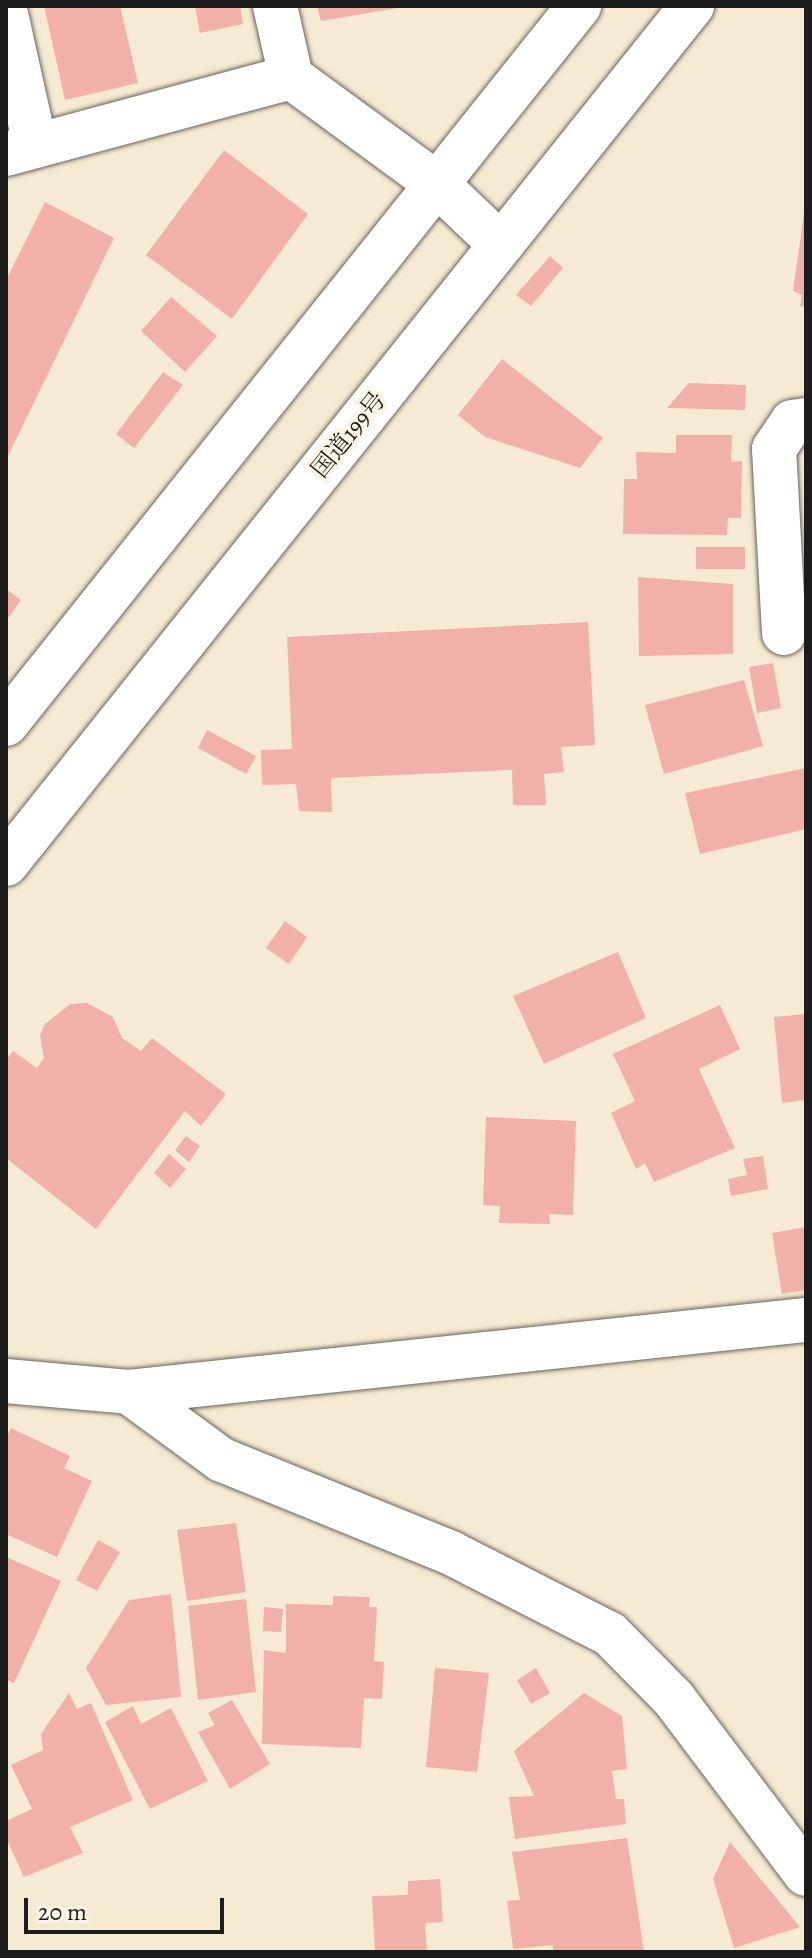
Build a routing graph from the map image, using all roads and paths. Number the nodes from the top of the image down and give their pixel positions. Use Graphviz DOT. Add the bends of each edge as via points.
graph roads {
  1 [pos="275,6"];
  2 [pos="579,6"];
  3 [pos="692,6"];
  4 [pos="6,14"];
  5 [pos="291,77"];
  6 [pos="20,149"];
  7 [pos="437,184"];
  8 [pos="501,245"];
  9 [pos="806,420"];
  10 [pos="784,633"];
  11 [pos="6,724"];
  12 [pos="6,864"];
  13 [pos="806,1320"];
  14 [pos="6,1381"];
  15 [pos="129,1392"];
  16 [pos="806,1874"];
  1 -- 5 [label="main road"];
  2 -- 7 [label="main road"];
  3 -- 8 [label="main road, 国道199号"];
  4 -- 6 [label="main road"];
  5 -- 6 [label="main road"];
  5 -- 7 [label="main road"];
  7 -- 8 [label="main road"];
  7 -- 11 [label="main road"];
  8 -- 12 [label="main road, 国道199号"];
  9 -- 10 [label="main road" via="792,422 774,449"];
  13 -- 15 [label="main road"];
  14 -- 15 [label="main road"];
  15 -- 16 [label="main road" via="222,1460 451,1553 610,1634 674,1699"];
}
